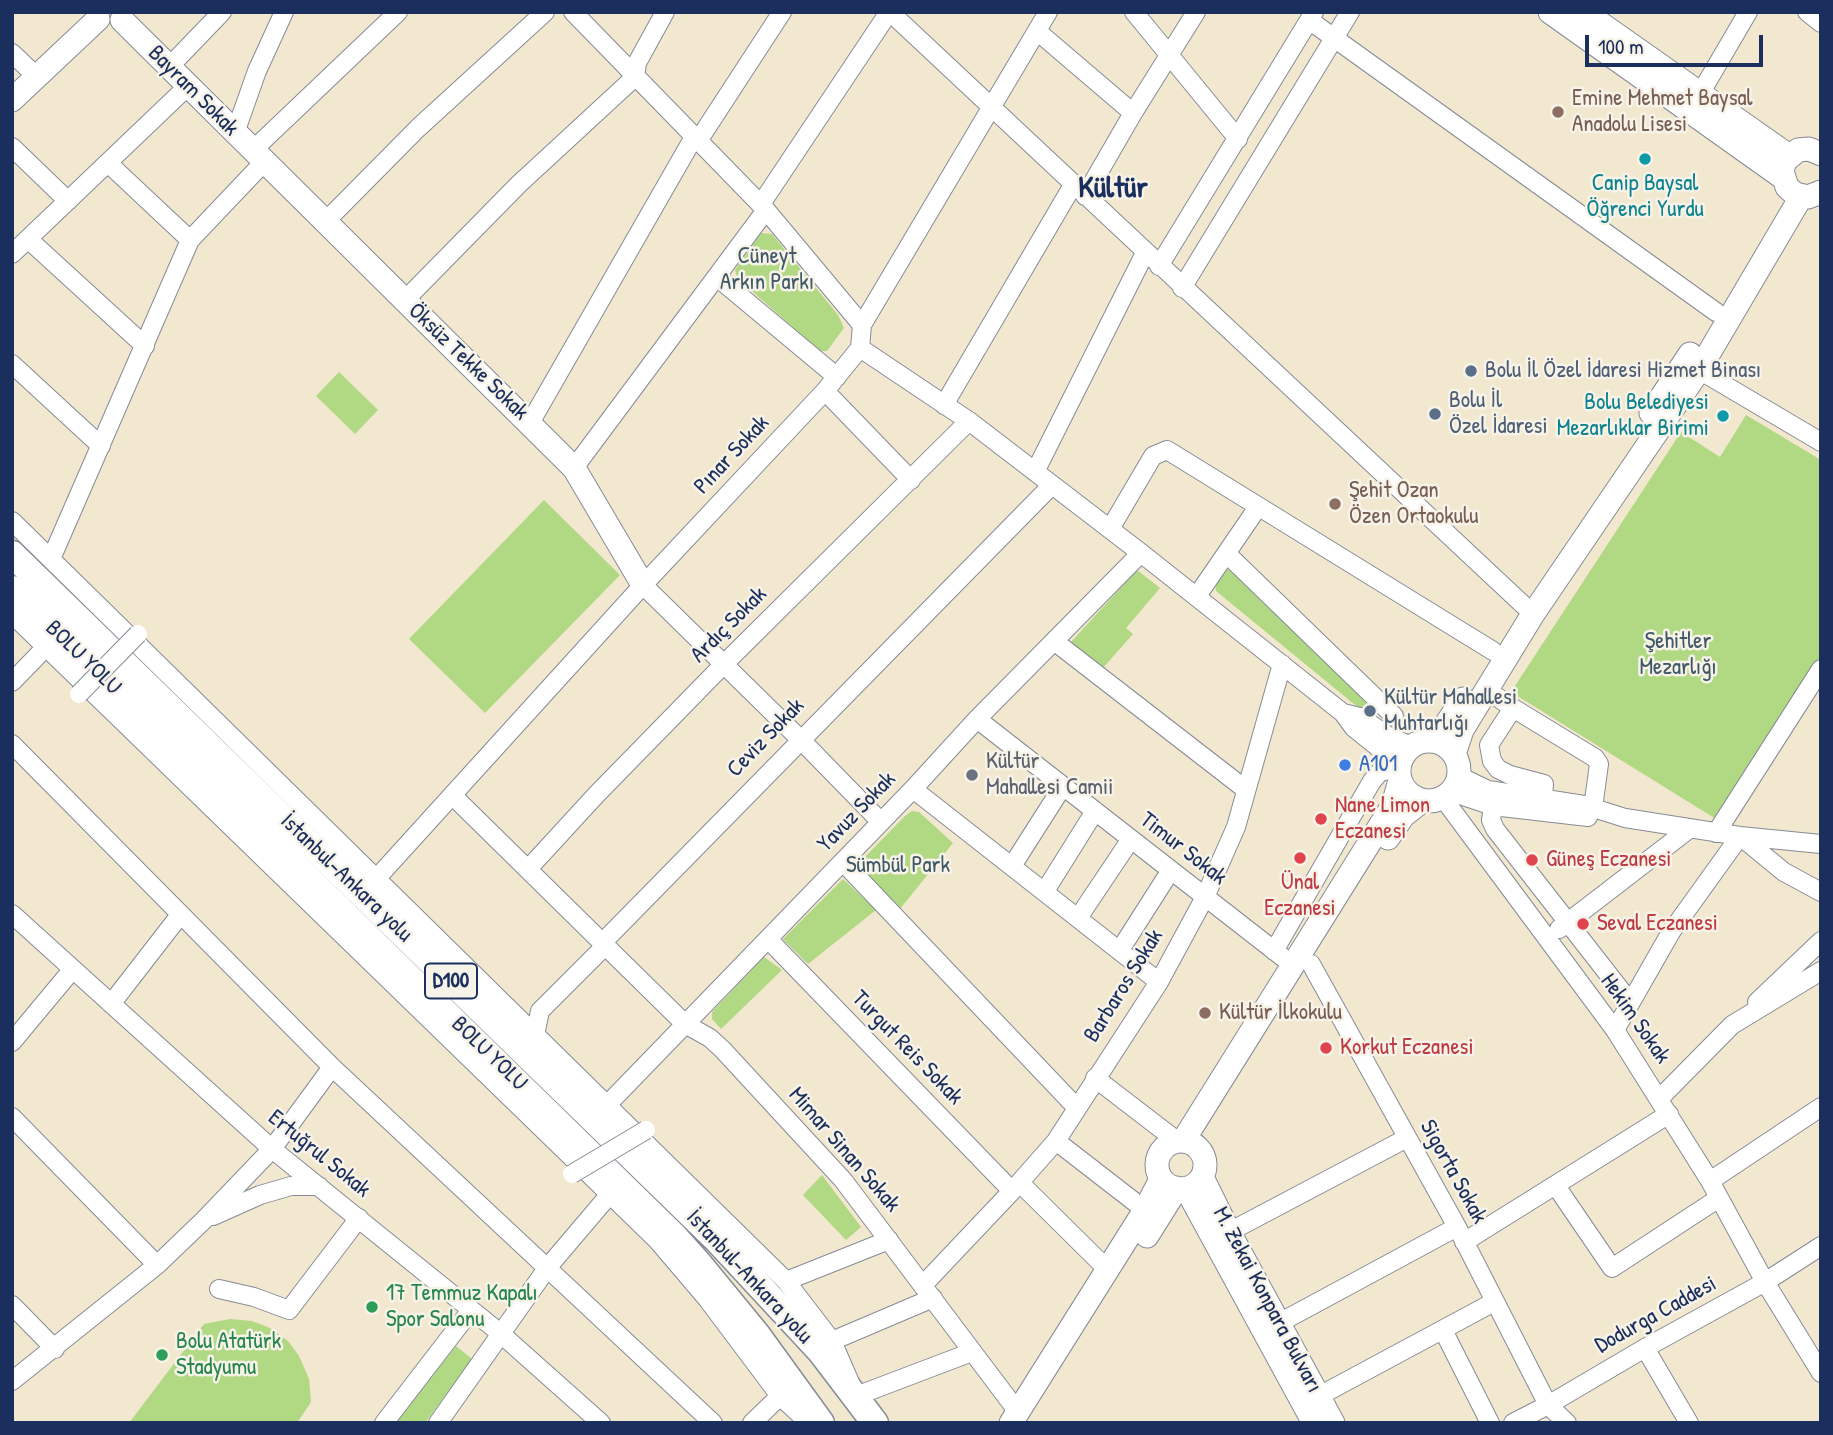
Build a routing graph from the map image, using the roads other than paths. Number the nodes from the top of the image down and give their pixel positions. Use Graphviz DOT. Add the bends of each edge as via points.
graph roads {
  1 [pos="222,12"];
  2 [pos="284,12"];
  3 [pos="398,12"];
  4 [pos="545,12"];
  5 [pos="573,12"];
  6 [pos="665,12"];
  7 [pos="782,12"];
  8 [pos="890,12"];
  9 [pos="1048,12"];
  10 [pos="1135,12"];
  11 [pos="1196,12"];
  12 [pos="1349,12"];
  13 [pos="1549,12"];
  14 [pos="1748,12"];
  15 [pos="1807,12"];
  16 [pos="96,16"];
  17 [pos="123,16"];
  18 [pos="1312,16"];
  19 [pos="1598,16"];
  20 [pos="1821,23"];
  21 [pos="1037,31"];
  22 [pos="1335,38"];
  23 [pos="12,53"];
  24 [pos="1170,53"];
  25 [pos="169,67"];
  26 [pos="37,77"];
  27 [pos="635,77"];
  28 [pos="188,86"];
  29 [pos="1700,94"];
  30 [pos="12,100"];
  31 [pos="990,107"];
  32 [pos="1133,113"];
  33 [pos="235,133"];
  34 [pos="696,139"];
  35 [pos="1238,139"];
  36 [pos="12,147"];
  37 [pos="258,156"];
  38 [pos="108,163"];
  39 [pos="1804,168"];
  40 [pos="1079,191"];
  41 [pos="68,201"];
  42 [pos="764,207"];
  43 [pos="325,222"];
  44 [pos="28,239"];
  45 [pos="190,240"];
  46 [pos="1145,253"];
  47 [pos="12,254"];
  48 [pos="1159,267"];
  49 [pos="718,277"];
  50 [pos="1182,288"];
  51 [pos="405,300"];
  52 [pos="1716,312"];
  53 [pos="862,325"];
  54 [pos="145,346"];
  55 [pos="860,348"];
  56 [pos="12,364"];
  57 [pos="1699,370"];
  58 [pos="837,377"];
  59 [pos="825,391"];
  60 [pos="944,405"];
  61 [pos="969,421"];
  62 [pos="530,423"];
  63 [pos="1821,442"];
  64 [pos="101,446"];
  65 [pos="574,468"];
  66 [pos="1035,472"];
  67 [pos="911,480"];
  68 [pos="1052,485"];
  69 [pos="1258,508"];
  70 [pos="12,522"];
  71 [pos="1110,529"];
  72 [pos="1141,552"];
  73 [pos="12,554"];
  74 [pos="1227,554"];
  75 [pos="51,559"];
  76 [pos="643,585"];
  77 [pos="12,589"];
  78 [pos="1197,596"];
  79 [pos="1528,609"];
  80 [pos="12,614"];
  81 [pos="138,634"];
  82 [pos="1054,641"];
  83 [pos="46,647"];
  84 [pos="1493,651"];
  85 [pos="724,664"];
  86 [pos="1282,664"];
  87 [pos="1819,675"];
  88 [pos="12,682"];
  89 [pos="1487,690"];
  90 [pos="79,694"];
  91 [pos="1513,708"];
  92 [pos="1394,716"];
  93 [pos="977,719"];
  94 [pos="800,738"];
  95 [pos="12,744"];
  96 [pos="1445,748"];
  97 [pos="1402,765"];
  98 [pos="1063,786"];
  99 [pos="913,789"];
  100 [pos="1245,789"];
  101 [pos="1444,792"];
  102 [pos="452,795"];
  103 [pos="1544,799"];
  104 [pos="1493,806"];
  105 [pos="1592,808"];
  106 [pos="1095,811"];
  107 [pos="1625,818"];
  108 [pos="881,822"];
  109 [pos="1689,829"];
  110 [pos="1716,833"];
  111 [pos="1740,836"];
  112 [pos="1131,839"];
  113 [pos="1821,844"];
  114 [pos="1510,849"];
  115 [pos="843,862"];
  116 [pos="1491,862"];
  117 [pos="1012,866"];
  118 [pos="528,869"];
  119 [pos="1171,870"];
  120 [pos="376,879"];
  121 [pos="1045,891"];
  122 [pos="1821,892"];
  123 [pos="1205,897"];
  124 [pos="12,914"];
  125 [pos="180,915"];
  126 [pos="1078,918"];
  127 [pos="1568,922"];
  128 [pos="1548,938"];
  129 [pos="768,939"];
  130 [pos="1821,941"];
  131 [pos="604,943"];
  132 [pos="1120,950"];
  133 [pos="1274,951"];
  134 [pos="1303,965"];
  135 [pos="72,970"];
  136 [pos="1821,971"];
  137 [pos="1159,982"];
  138 [pos="1630,1002"];
  139 [pos="111,1004"];
  140 [pos="685,1024"];
  141 [pos="1732,1025"];
  142 [pos="1615,1030"];
  143 [pos="535,1035"];
  144 [pos="12,1042"];
  145 [pos="332,1067"];
  146 [pos="1095,1078"];
  147 [pos="607,1105"];
  148 [pos="1664,1106"];
  149 [pos="1821,1107"];
  150 [pos="1077,1108"];
  151 [pos="12,1117"];
  152 [pos="646,1130"];
  153 [pos="1407,1138"];
  154 [pos="1056,1141"];
  155 [pos="1185,1143"];
  156 [pos="272,1149"];
  157 [pos="572,1174"];
  158 [pos="1710,1181"];
  159 [pos="1181,1183"];
  160 [pos="319,1186"];
  161 [pos="1556,1186"];
  162 [pos="1016,1187"];
  163 [pos="610,1194"];
  164 [pos="1719,1198"];
  165 [pos="1145,1210"];
  166 [pos="359,1218"];
  167 [pos="204,1220"];
  168 [pos="1228,1232"];
  169 [pos="1460,1235"];
  170 [pos="889,1240"];
  171 [pos="1821,1246"];
  172 [pos="158,1265"];
  173 [pos="548,1267"];
  174 [pos="1108,1269"];
  175 [pos="786,1281"];
  176 [pos="1765,1282"];
  177 [pos="219,1289"];
  178 [pos="928,1291"];
  179 [pos="1494,1302"];
  180 [pos="12,1305"];
  181 [pos="471,1310"];
  182 [pos="1279,1323"];
  183 [pos="1443,1330"];
  184 [pos="500,1333"];
  185 [pos="832,1341"];
  186 [pos="1645,1348"];
  187 [pos="55,1349"];
  188 [pos="972,1352"];
  189 [pos="1821,1373"];
  190 [pos="12,1381"];
  191 [pos="780,1396"];
  192 [pos="856,1396"];
  193 [pos="1319,1396"];
  194 [pos="1548,1405"];
  195 [pos="1020,1419"];
  196 [pos="384,1423"];
  197 [pos="438,1423"];
  198 [pos="601,1423"];
  199 [pos="713,1423"];
  200 [pos="752,1423"];
  201 [pos="809,1423"];
  202 [pos="821,1423"];
  203 [pos="875,1423"];
  204 [pos="1314,1423"];
  205 [pos="1333,1423"];
  206 [pos="1490,1423"];
  207 [pos="1513,1423"];
  208 [pos="1567,1423"];
  209 [pos="1689,1423"];
  1 -- 25 [label="street"];
  2 -- 33 [label="street"];
  3 -- 37 [label="street"];
  4 -- 43 [label="street" via="418,128"];
  5 -- 27 [label="street"];
  6 -- 27 [label="street" via="637,63"];
  7 -- 34 [label="street"];
  8 -- 31 [label="street"];
  8 -- 42 [label="street"];
  9 -- 21 [label="street"];
  10 -- 24 [label="street"];
  11 -- 24 [label="street"];
  12 -- 22 [label="street"];
  13 -- 39 [label="main road"];
  14 -- 29 [label="street"];
  15 -- 20 [label="street"];
  16 -- 17 [label="main road" via="111,25"];
  16 -- 26 [label="main road"];
  17 -- 25 [label="main road, Bayram Sokak"];
  18 -- 22 [label="street"];
  18 -- 35 [label="street"];
  19 -- 29 [label="main road"];
  21 -- 31 [label="street"];
  21 -- 32 [label="street"];
  22 -- 50 [label="street"];
  22 -- 52 [label="street"];
  23 -- 26 [label="street"];
  24 -- 32 [label="street"];
  24 -- 35 [label="street"];
  25 -- 28 [label="main road, Bayram Sokak"];
  26 -- 30 [label="main road"];
  27 -- 34 [label="street"];
  27 -- 51 [label="street" via="519,184"];
  28 -- 33 [label="main road, Bayram Sokak"];
  28 -- 38 [label="street"];
  29 -- 39 [label="main road"];
  31 -- 40 [label="street"];
  31 -- 53 [label="street"];
  32 -- 40 [label="street"];
  33 -- 37 [label="main road, Bayram Sokak"];
  34 -- 42 [label="street"];
  34 -- 62 [label="street"];
  35 -- 48 [label="street"];
  36 -- 41 [label="street"];
  37 -- 43 [label="main road, Öksüz Tekke Sokak"];
  37 -- 45 [label="street"];
  38 -- 41 [label="street"];
  38 -- 45 [label="street"];
  39 -- 52 [label="main road"];
  39 -- 57 [label="main road"];
  40 -- 46 [label="street"];
  40 -- 60 [label="street"];
  41 -- 44 [label="street"];
  42 -- 49 [label="street"];
  42 -- 53 [label="street"];
  43 -- 51 [label="main road, Öksüz Tekke Sokak"];
  44 -- 47 [label="street"];
  44 -- 54 [label="street"];
  45 -- 54 [label="street"];
  46 -- 48 [label="street"];
  46 -- 66 [label="street"];
  48 -- 50 [label="street"];
  49 -- 58 [label="street"];
  49 -- 65 [label="street"];
  50 -- 79 [label="street"];
  51 -- 62 [label="main road, Öksüz Tekke Sokak"];
  52 -- 79 [label="main road"];
  53 -- 55 [label="street"];
  54 -- 64 [label="street"];
  55 -- 58 [label="street, Pınar Sokak"];
  55 -- 60 [label="street"];
  56 -- 64 [label="street"];
  57 -- 63 [label="street"];
  57 -- 79 [label="main road"];
  58 -- 59 [label="street, Pınar Sokak"];
  59 -- 67 [label="street"];
  59 -- 76 [label="street, Pınar Sokak"];
  60 -- 61 [label="street"];
  61 -- 66 [label="street"];
  61 -- 67 [label="street, Ardıç Sokak"];
  62 -- 65 [label="main road, Öksüz Tekke Sokak"];
  64 -- 75 [label="street"];
  65 -- 76 [label="main road, Öksüz Tekke Sokak"];
  66 -- 68 [label="street"];
  67 -- 85 [label="street, Ardıç Sokak"];
  68 -- 71 [label="street"];
  68 -- 94 [label="street, Ceviz Sokak"];
  69 -- 71 [label="street" via="1167,450 1153,456"];
  69 -- 74 [label="street"];
  69 -- 84 [label="street"];
  70 -- 75 [label="street"];
  71 -- 72 [label="street"];
  72 -- 78 [label="street"];
  72 -- 82 [label="street, Yavuz Sokak"];
  73 -- 192 [label="highway, İstanbul-Ankara yolu / D100" via="717,1240 793,1320"];
  74 -- 78 [label="street"];
  74 -- 92 [label="street"];
  75 -- 120 [label="street"];
  76 -- 85 [label="street"];
  76 -- 102 [label="street, Pınar Sokak"];
  77 -- 202 [label="highway, BOLU YOLU / D100" via="673,1235 758,1336"];
  78 -- 86 [label="street"];
  79 -- 84 [label="main road"];
  79 -- 89 [label="main road"];
  80 -- 83 [label="street"];
  81 -- 90 [label="street, bridge"];
  82 -- 93 [label="street, Yavuz Sokak"];
  82 -- 100 [label="street"];
  83 -- 88 [label="street"];
  83 -- 163 [label="street"];
  84 -- 96 [label="main road"];
  85 -- 94 [label="street"];
  85 -- 118 [label="street, Ardıç Sokak"];
  86 -- 97 [label="street" via="1343,713 1388,736"];
  86 -- 100 [label="street, Barbaros Sokak"];
  87 -- 110 [label="street"];
  89 -- 91 [label="street"];
  89 -- 96 [label="main road" via="1458,739"];
  91 -- 103 [label="street" via="1489,745 1492,761 1510,775 1545,784"];
  91 -- 105 [label="street" via="1595,758 1599,765"];
  93 -- 98 [label="street, Timur Sokak"];
  93 -- 99 [label="street, Yavuz Sokak"];
  94 -- 108 [label="street"];
  94 -- 131 [label="street, Ceviz Sokak"];
  95 -- 125 [label="street"];
  96 -- 97 [label="main road" via="1427,740"];
  96 -- 101 [label="main road" via="1459,769"];
  97 -- 101 [label="main road" via="1408,794"];
  97 -- 133 [label="street" via="1380,772 1372,781"];
  97 -- 134 [label="main road" via="1393,805"];
  98 -- 106 [label="street, Timur Sokak"];
  98 -- 117 [label="street"];
  99 -- 108 [label="street, Yavuz Sokak"];
  99 -- 117 [label="street"];
  100 -- 123 [label="street, Barbaros Sokak" via="1236,827"];
  101 -- 103 [label="street" via="1488,790"];
  101 -- 104 [label="street"];
  101 -- 116 [label="street, Hekim Sokak"];
  101 -- 134 [label="main road" via="1412,807 1395,827"];
  102 -- 118 [label="street, Mimar Sinan Sokak"];
  102 -- 120 [label="street, Pınar Sokak"];
  103 -- 105 [label="street"];
  104 -- 107 [label="street"];
  104 -- 114 [label="street" via="1491,820"];
  105 -- 107 [label="street"];
  106 -- 112 [label="street, Timur Sokak"];
  106 -- 121 [label="street"];
  107 -- 109 [label="street"];
  108 -- 115 [label="street, Yavuz Sokak"];
  109 -- 110 [label="street"];
  109 -- 127 [label="street"];
  110 -- 111 [label="street"];
  111 -- 113 [label="street"];
  111 -- 122 [label="street" via="1784,872"];
  111 -- 138 [label="street" via="1671,932"];
  112 -- 119 [label="street, Timur Sokak"];
  112 -- 126 [label="street"];
  114 -- 116 [label="street"];
  114 -- 127 [label="street"];
  115 -- 129 [label="street, Yavuz Sokak"];
  115 -- 150 [label="street"];
  116 -- 128 [label="street, Hekim Sokak"];
  117 -- 121 [label="street"];
  118 -- 131 [label="street, Mimar Sinan Sokak"];
  119 -- 123 [label="street, Timur Sokak"];
  119 -- 132 [label="street"];
  120 -- 143 [label="street"];
  121 -- 126 [label="street"];
  123 -- 133 [label="street, Timur Sokak"];
  123 -- 137 [label="street, Barbaros Sokak"];
  124 -- 135 [label="street, Ertuğrul Sokak"];
  125 -- 139 [label="street"];
  125 -- 145 [label="street"];
  126 -- 132 [label="street"];
  127 -- 128 [label="street"];
  127 -- 138 [label="street"];
  128 -- 142 [label="street, Hekim Sokak"];
  129 -- 140 [label="street, Yavuz Sokak"];
  129 -- 162 [label="street, Turgut Reis Sokak"];
  130 -- 141 [label="street"];
  131 -- 140 [label="street, Mimar Sinan Sokak"];
  131 -- 143 [label="street, Ceviz Sokak" via="540,1011"];
  132 -- 137 [label="street"];
  133 -- 134 [label="street, Timur Sokak"];
  134 -- 153 [label="street, Sigorta Sokak"];
  134 -- 155 [label="main road"];
  135 -- 139 [label="street, Ertuğrul Sokak"];
  135 -- 144 [label="street"];
  136 -- 141 [label="street"];
  137 -- 146 [label="street, Barbaros Sokak"];
  138 -- 142 [label="street"];
  139 -- 156 [label="street, Ertuğrul Sokak"];
  140 -- 147 [label="street, Yavuz Sokak"];
  140 -- 170 [label="street, Mimar Sinan Sokak" via="723,1050 843,1180"];
  141 -- 148 [label="street"];
  142 -- 148 [label="street, Hekim Sokak"];
  143 -- 147 [label="street"];
  145 -- 156 [label="street"];
  145 -- 173 [label="street"];
  146 -- 150 [label="street, Barbaros Sokak"];
  146 -- 155 [label="street"];
  147 -- 175 [label="street"];
  148 -- 158 [label="street, Hekim Sokak"];
  148 -- 161 [label="street"];
  149 -- 158 [label="street"];
  150 -- 154 [label="street, Barbaros Sokak"];
  151 -- 172 [label="street"];
  152 -- 157 [label="street, bridge"];
  153 -- 168 [label="street"];
  153 -- 169 [label="street, Sigorta Sokak"];
  154 -- 162 [label="street, Barbaros Sokak"];
  154 -- 165 [label="street"];
  155 -- 159 [label="main road" via="1205,1161"];
  155 -- 159 [label="main road" via="1169,1144 1158,1156 1158,1172"];
  156 -- 160 [label="street, Ertuğrul Sokak"];
  156 -- 167 [label="street"];
  158 -- 164 [label="street, Hekim Sokak"];
  159 -- 165 [label="main road"];
  159 -- 168 [label="main road, M. Zekai Konpara Bulvarı"];
  159 -- 195 [label="main road"];
  159 -- 204 [label="main road, M. Zekai Konpara Bulvarı"];
  160 -- 166 [label="street, Ertuğrul Sokak"];
  160 -- 167 [label="street" via="290,1186"];
  161 -- 164 [label="street" via="1612,1268"];
  161 -- 169 [label="street"];
  162 -- 174 [label="street, Turgut Reis Sokak"];
  162 -- 178 [label="street, Barbaros Sokak"];
  163 -- 173 [label="street"];
  163 -- 191 [label="street" via="688,1276"];
  164 -- 176 [label="street, Hekim Sokak"];
  165 -- 174 [label="main road"];
  166 -- 177 [label="street" via="289,1310"];
  166 -- 181 [label="street, Ertuğrul Sokak"];
  167 -- 172 [label="street"];
  168 -- 182 [label="main road, M. Zekai Konpara Bulvarı"];
  169 -- 179 [label="street, Sigorta Sokak"];
  169 -- 182 [label="street"];
  170 -- 175 [label="street"];
  170 -- 178 [label="street, Mimar Sinan Sokak"];
  171 -- 176 [label="street, Dodurga Caddesi"];
  172 -- 187 [label="street"];
  173 -- 184 [label="street"];
  173 -- 199 [label="street"];
  174 -- 195 [label="main road"];
  175 -- 185 [label="street"];
  176 -- 186 [label="street, Dodurga Caddesi"];
  176 -- 189 [label="street, Hekim Sokak"];
  178 -- 185 [label="street"];
  178 -- 188 [label="street, Mimar Sinan Sokak"];
  179 -- 183 [label="street"];
  179 -- 194 [label="street, Sigorta Sokak"];
  180 -- 187 [label="street"];
  181 -- 184 [label="street, Ertuğrul Sokak"];
  181 -- 196 [label="street"];
  182 -- 193 [label="main road, M. Zekai Konpara Bulvarı"];
  183 -- 193 [label="street"];
  183 -- 206 [label="street"];
  184 -- 197 [label="street"];
  184 -- 198 [label="street, Ertuğrul Sokak"];
  185 -- 192 [label="street"];
  186 -- 194 [label="street, Dodurga Caddesi"];
  186 -- 209 [label="street"];
  187 -- 190 [label="street"];
  188 -- 192 [label="street"];
  188 -- 195 [label="street, Mimar Sinan Sokak"];
  191 -- 200 [label="street"];
  191 -- 201 [label="street"];
  192 -- 203 [label="highway, İstanbul-Ankara yolu / D100"];
  193 -- 205 [label="main road, M. Zekai Konpara Bulvarı"];
  194 -- 207 [label="street, Dodurga Caddesi"];
  194 -- 208 [label="street, Sigorta Sokak"];
}
